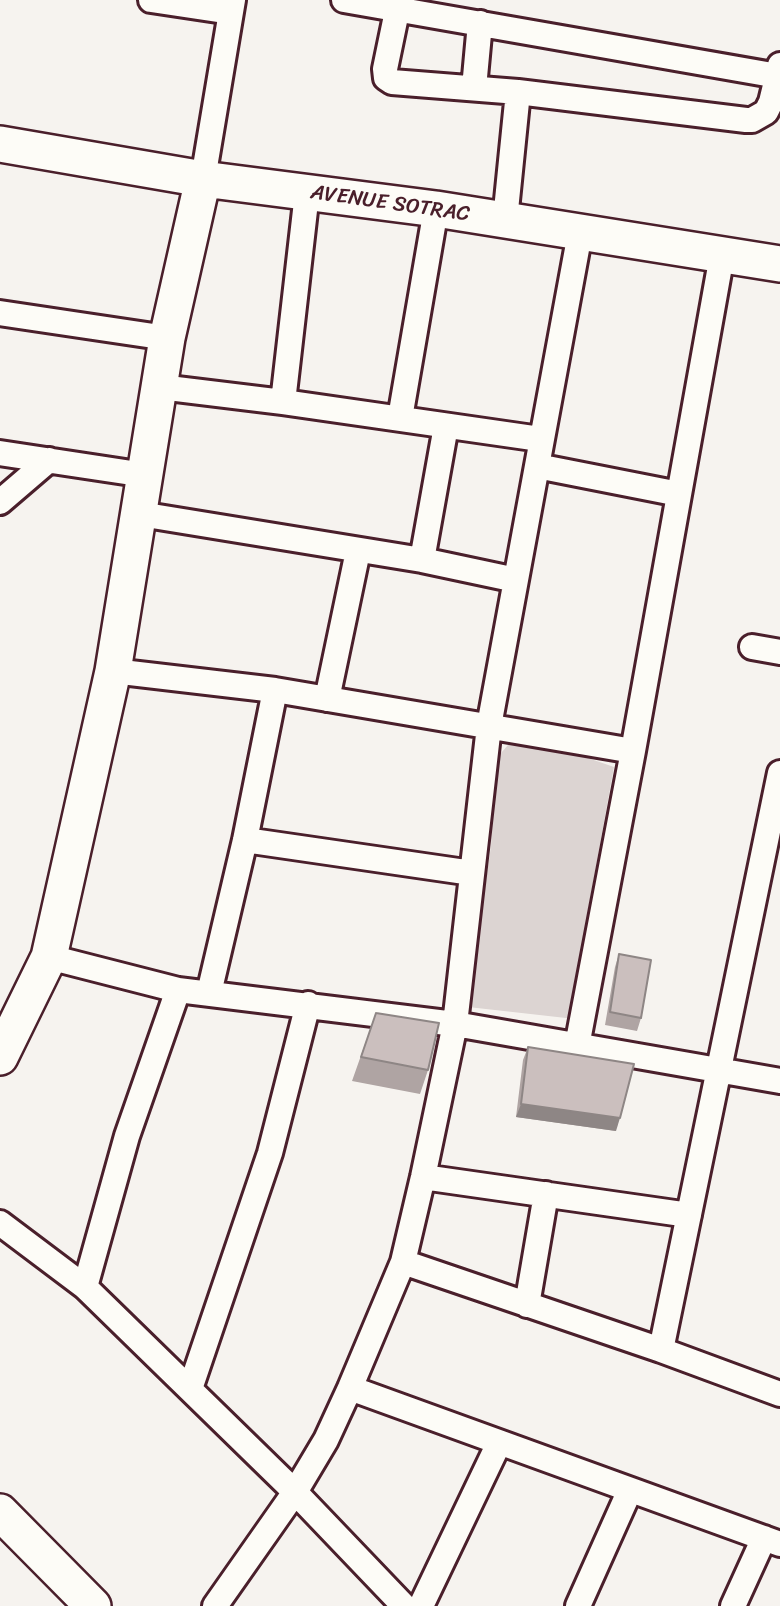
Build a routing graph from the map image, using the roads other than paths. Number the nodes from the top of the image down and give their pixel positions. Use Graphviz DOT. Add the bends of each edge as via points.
graph roads {
  1 [pos="151,0"];
  2 [pos="344,0"];
  3 [pos="232,6"];
  4 [pos="397,11"];
  5 [pos="480,23"];
  6 [pos="779,71"];
  7 [pos="474,88"];
  8 [pos="518,92"];
  9 [pos="0,144"];
  10 [pos="203,179"];
  11 [pos="307,193"];
  12 [pos="436,209"];
  13 [pos="505,220"];
  14 [pos="580,233"];
  15 [pos="722,255"];
  16 [pos="780,264"];
  17 [pos="0,313"];
  18 [pos="167,338"];
  19 [pos="160,387"];
  20 [pos="283,402"];
  21 [pos="400,418"];
  22 [pos="446,426"];
  23 [pos="541,439"];
  24 [pos="0,453"];
  25 [pos="49,460"];
  26 [pos="537,466"];
  27 [pos="145,475"];
  28 [pos="679,494"];
  29 [pos="0,502"];
  30 [pos="139,514"];
  31 [pos="358,551"];
  32 [pos="422,560"];
  33 [pos="516,580"];
  34 [pos="752,647"];
  35 [pos="780,652"];
  36 [pos="113,671"];
  37 [pos="275,690"];
  38 [pos="327,699"];
  39 [pos="489,726"];
  40 [pos="633,751"];
  41 [pos="780,774"];
  42 [pos="245,840"];
  43 [pos="472,873"];
  44 [pos="49,957"];
  45 [pos="178,990"];
  46 [pos="209,993"];
  47 [pos="307,1004"];
  48 [pos="455,1024"];
  49 [pos="577,1046"];
  50 [pos="0,1057"];
  51 [pos="717,1072"];
  52 [pos="780,1081"];
  53 [pos="424,1177"];
  54 [pos="546,1194"];
  55 [pos="689,1215"];
  56 [pos="0,1223"];
  57 [pos="403,1262"];
  58 [pos="85,1287"];
  59 [pos="527,1305"];
  60 [pos="661,1350"];
  61 [pos="350,1388"];
  62 [pos="190,1389"];
  63 [pos="780,1394"];
  64 [pos="499,1443"];
  65 [pos="629,1490"];
  66 [pos="295,1492"];
  67 [pos="0,1511"];
  68 [pos="772,1541"];
  69 [pos="93,1606"];
  70 [pos="215,1606"];
  71 [pos="404,1606"];
  72 [pos="421,1606"];
  73 [pos="578,1606"];
  74 [pos="733,1606"];
  1 -- 3 [label="street"];
  2 -- 4 [label="street"];
  3 -- 10 [label="street"];
  4 -- 5 [label="street"];
  4 -- 7 [label="street" via="386,78"];
  5 -- 6 [label="street"];
  5 -- 7 [label="street"];
  6 -- 8 [label="street" via="766,112 746,120"];
  7 -- 8 [label="street"];
  8 -- 13 [label="street"];
  9 -- 10 [label="street, AVENUE SOTRAC"];
  10 -- 11 [label="street, AVENUE SOTRAC"];
  10 -- 18 [label="street"];
  11 -- 12 [label="street, AVENUE SOTRAC"];
  11 -- 20 [label="street"];
  12 -- 13 [label="street, AVENUE SOTRAC"];
  12 -- 21 [label="street"];
  13 -- 14 [label="street, AVENUE SOTRAC"];
  14 -- 15 [label="street, AVENUE SOTRAC"];
  14 -- 23 [label="street"];
  15 -- 16 [label="street, AVENUE SOTRAC"];
  15 -- 28 [label="street"];
  17 -- 18 [label="street"];
  18 -- 19 [label="street"];
  19 -- 20 [label="street"];
  19 -- 27 [label="street"];
  20 -- 21 [label="street"];
  21 -- 22 [label="street"];
  22 -- 23 [label="street"];
  22 -- 32 [label="street"];
  23 -- 26 [label="street"];
  24 -- 25 [label="street"];
  25 -- 27 [label="street"];
  25 -- 29 [label="street"];
  26 -- 28 [label="street"];
  26 -- 33 [label="street"];
  27 -- 30 [label="street"];
  28 -- 40 [label="street"];
  30 -- 31 [label="street"];
  30 -- 36 [label="street"];
  31 -- 32 [label="street"];
  31 -- 38 [label="street"];
  32 -- 33 [label="street"];
  33 -- 39 [label="street"];
  34 -- 35 [label="street"];
  36 -- 37 [label="street"];
  36 -- 44 [label="street"];
  37 -- 38 [label="street"];
  37 -- 42 [label="street"];
  38 -- 39 [label="street"];
  39 -- 40 [label="street"];
  39 -- 43 [label="street"];
  40 -- 49 [label="street"];
  41 -- 51 [label="street"];
  42 -- 43 [label="street"];
  42 -- 46 [label="street"];
  43 -- 48 [label="street"];
  44 -- 45 [label="street"];
  44 -- 50 [label="street"];
  45 -- 46 [label="street"];
  45 -- 58 [label="street" via="127,1136"];
  46 -- 47 [label="street"];
  47 -- 48 [label="street"];
  47 -- 62 [label="street" via="270,1153"];
  48 -- 49 [label="street"];
  48 -- 53 [label="street"];
  49 -- 51 [label="street"];
  51 -- 52 [label="street"];
  51 -- 55 [label="street"];
  53 -- 54 [label="street"];
  53 -- 57 [label="street"];
  54 -- 55 [label="street"];
  54 -- 59 [label="street"];
  55 -- 60 [label="street"];
  56 -- 58 [label="street"];
  57 -- 59 [label="street"];
  57 -- 61 [label="street"];
  58 -- 62 [label="street"];
  59 -- 60 [label="street"];
  60 -- 63 [label="street"];
  61 -- 64 [label="street"];
  61 -- 66 [label="street"];
  62 -- 66 [label="street"];
  64 -- 65 [label="street"];
  64 -- 72 [label="street"];
  65 -- 68 [label="street"];
  65 -- 73 [label="street"];
  66 -- 70 [label="street"];
  66 -- 71 [label="street"];
  67 -- 69 [label="street"];
  68 -- 74 [label="street"];
}
